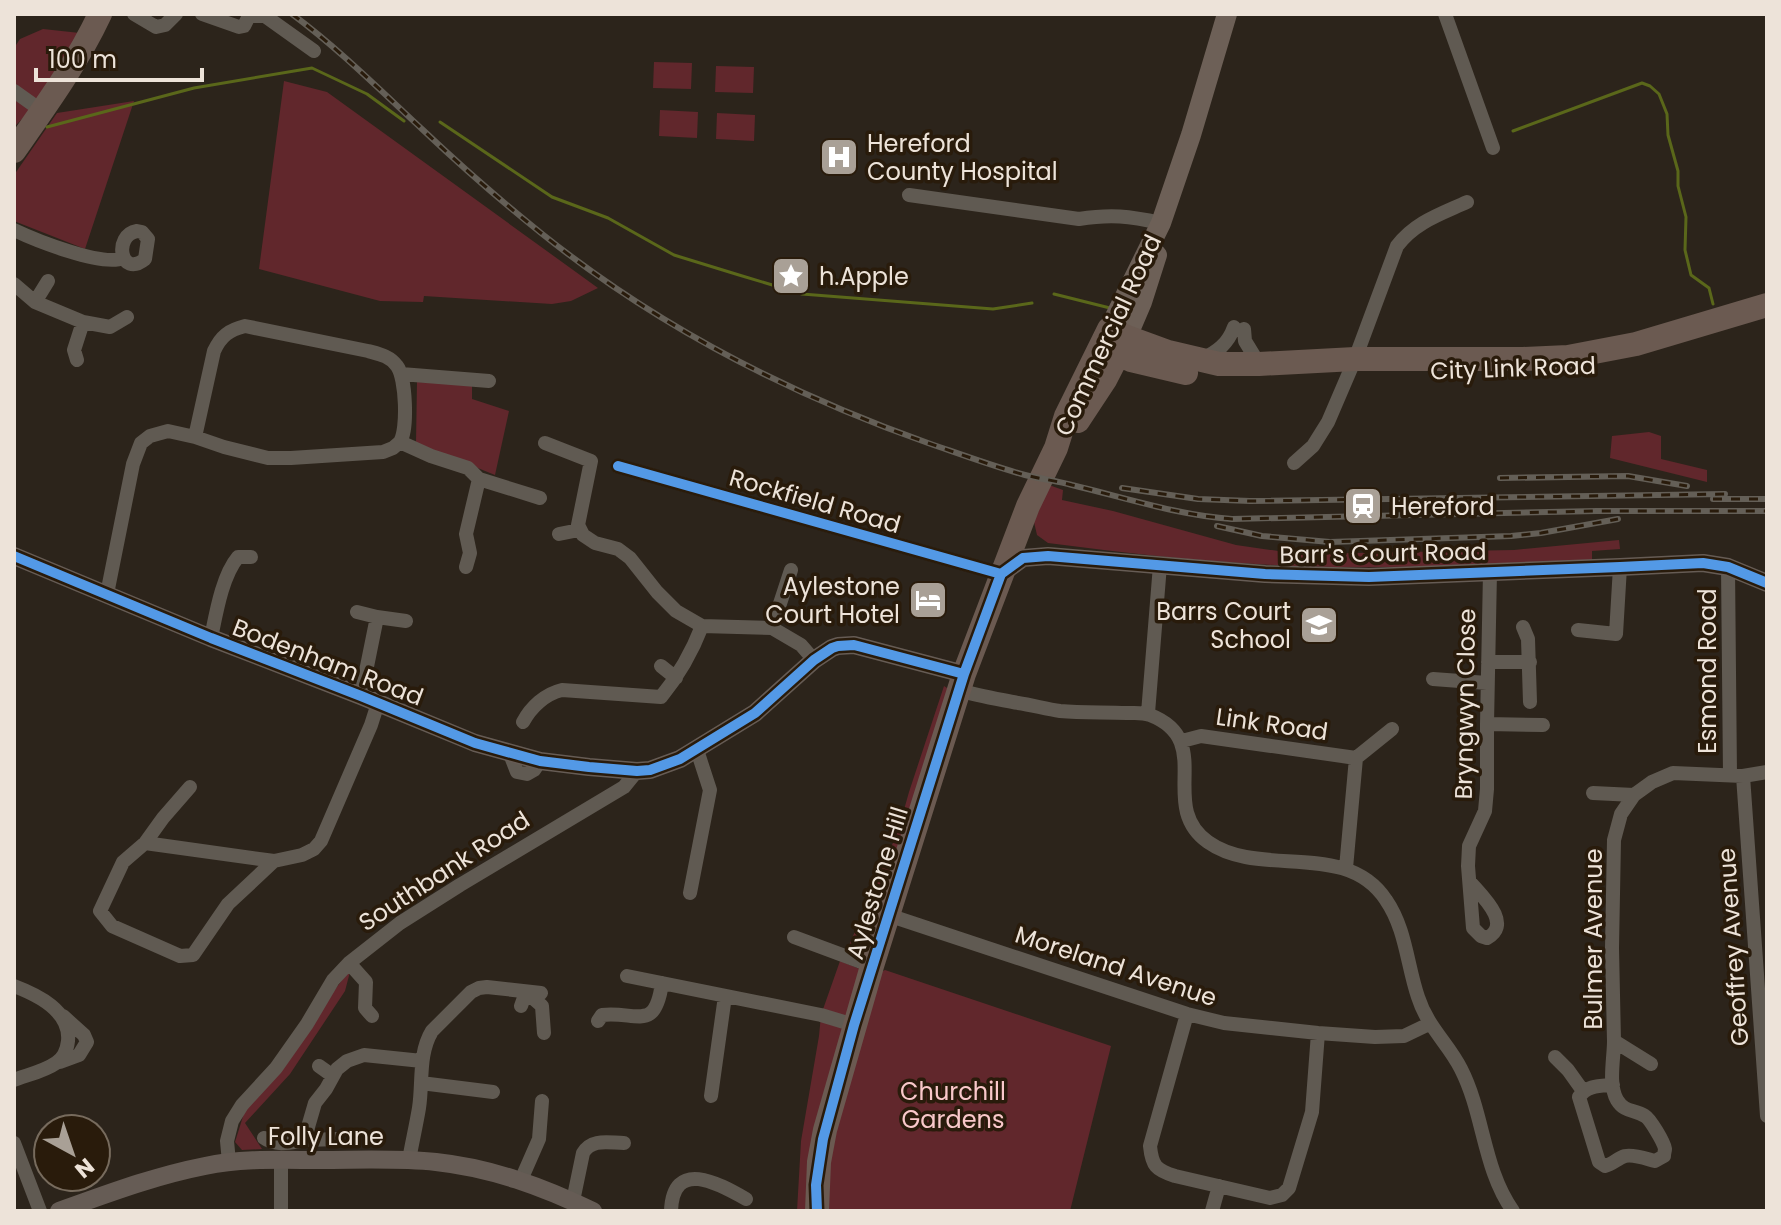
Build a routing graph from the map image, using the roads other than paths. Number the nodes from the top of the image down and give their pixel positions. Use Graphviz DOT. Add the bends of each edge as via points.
graph roads {
  1 [pos="100,14"];
  2 [pos="134,14"];
  3 [pos="176,14"];
  4 [pos="202,14"];
  5 [pos="1227,14"];
  6 [pos="1445,14"];
  7 [pos="314,51"];
  8 [pos="14,91"];
  9 [pos="29,130"];
  10 [pos="1493,148"];
  11 [pos="909,195"];
  12 [pos="1467,202"];
  13 [pos="1161,223"];
  14 [pos="14,230"];
  15 [pos="123,258"];
  16 [pos="48,281"];
  17 [pos="14,284"];
  18 [pos="35,302"];
  19 [pos="1767,305"];
  20 [pos="127,317"];
  21 [pos="1767,317"];
  22 [pos="83,322"];
  23 [pos="1114,342"];
  24 [pos="77,360"];
  25 [pos="1201,360"];
  26 [pos="1259,364"];
  27 [pos="1352,365"];
  28 [pos="401,374"];
  29 [pos="489,381"];
  30 [pos="195,437"];
  31 [pos="400,442"];
  32 [pos="545,443"];
  33 [pos="1294,463"];
  34 [pos="618,466"];
  35 [pos="479,479"];
  36 [pos="540,498"];
  37 [pos="578,527"];
  38 [pos="559,534"];
  39 [pos="1016,537"];
  40 [pos="14,556"];
  41 [pos="1048,556"];
  42 [pos="251,557"];
  43 [pos="1160,565"];
  44 [pos="466,567"];
  45 [pos="1620,567"];
  46 [pos="1728,567"];
  47 [pos="791,570"];
  48 [pos="1490,572"];
  49 [pos="1001,574"];
  50 [pos="1767,583"];
  51 [pos="107,594"];
  52 [pos="357,612"];
  53 [pos="377,617"];
  54 [pos="406,621"];
  55 [pos="702,626"];
  56 [pos="1523,627"];
  57 [pos="772,628"];
  58 [pos="1578,630"];
  59 [pos="211,638"];
  60 [pos="814,660"];
  61 [pos="1488,662"];
  62 [pos="1530,662"];
  63 [pos="661,666"];
  64 [pos="676,678"];
  65 [pos="1433,679"];
  66 [pos="962,682"];
  67 [pos="1487,683"];
  68 [pos="370,699"];
  69 [pos="1530,702"];
  70 [pos="1148,713"];
  71 [pos="523,722"];
  72 [pos="1487,724"];
  73 [pos="1543,725"];
  74 [pos="1392,729"];
  75 [pos="1182,741"];
  76 [pos="697,750"];
  77 [pos="1356,758"];
  78 [pos="609,769"];
  79 [pos="637,771"];
  80 [pos="1767,772"];
  81 [pos="1736,775"];
  82 [pos="190,787"];
  83 [pos="1593,793"];
  84 [pos="1634,795"];
  85 [pos="608,798"];
  86 [pos="145,843"];
  87 [pos="274,861"];
  88 [pos="1346,868"];
  89 [pos="1470,882"];
  90 [pos="690,893"];
  91 [pos="888,915"];
  92 [pos="794,937"];
  93 [pos="349,963"];
  94 [pos="872,966"];
  95 [pos="627,976"];
  96 [pos="662,983"];
  97 [pos="14,986"];
  98 [pos="541,993"];
  99 [pos="725,996"];
  100 [pos="524,999"];
  101 [pos="1187,1014"];
  102 [pos="372,1016"];
  103 [pos="598,1021"];
  104 [pos="1429,1024"];
  105 [pos="854,1025"];
  106 [pos="544,1033"];
  107 [pos="1318,1033"];
  108 [pos="1614,1041"];
  109 [pos="1555,1057"];
  110 [pos="422,1061"];
  111 [pos="1651,1064"];
  112 [pos="319,1066"];
  113 [pos="1765,1072"];
  114 [pos="333,1076"];
  115 [pos="14,1080"];
  116 [pos="421,1083"];
  117 [pos="1613,1085"];
  118 [pos="493,1092"];
  119 [pos="1581,1094"];
  120 [pos="711,1096"];
  121 [pos="542,1101"];
  122 [pos="1767,1116"];
  123 [pos="264,1138"];
  124 [pos="337,1139"];
  125 [pos="307,1140"];
  126 [pos="14,1143"];
  127 [pos="624,1143"];
  128 [pos="281,1160"];
  129 [pos="409,1160"];
  130 [pos="229,1162"];
  131 [pos="521,1180"];
  132 [pos="1219,1186"];
  133 [pos="746,1199"];
  134 [pos="573,1201"];
  135 [pos="40,1211"];
  136 [pos="59,1211"];
  137 [pos="281,1211"];
  138 [pos="593,1211"];
  139 [pos="671,1211"];
  140 [pos="817,1211"];
  141 [pos="1212,1211"];
  142 [pos="1513,1211"];
  1 -- 9 [label="highway"];
  2 -- 3 [label="street" via="156,27"];
  4 -- 7 [label="street" via="239,27 249,16 265,16"];
  5 -- 13 [label="main road, Commercial Road"];
  6 -- 10 [label="street"];
  8 -- 9 [label="street"];
  11 -- 13 [label="street" via="1079,219 1132,216"];
  12 -- 27 [label="street" via="1404,236"];
  13 -- 23 [label="main road, Commercial Road"];
  14 -- 15 [label="street" via="90,257"];
  16 -- 18 [label="street"];
  17 -- 18 [label="street"];
  18 -- 22 [label="street"];
  19 -- 27 [label="highway, City Link Road" via="1636,344 1568,357"];
  20 -- 22 [label="street" via="110,327"];
  21 -- 27 [label="highway, City Link Road" via="1583,369 1524,372"];
  22 -- 24 [label="street" via="74,350"];
  23 -- 25 [label="highway"];
  23 -- 27 [label="highway" via="1189,374 1215,378"];
  23 -- 39 [label="highway, Commercial Road" via="1066,416"];
  25 -- 26 [label="highway"];
  25 -- 26 [label="street" via="1239,328"];
  26 -- 27 [label="highway"];
  27 -- 33 [label="street" via="1322,434"];
  28 -- 29 [label="street"];
  28 -- 30 [label="street" via="387,357 368,351 245,326 231,329 214,351"];
  28 -- 31 [label="street" via="406,424"];
  30 -- 31 [label="street" via="268,458 383,452"];
  30 -- 51 [label="street" via="168,431 141,443"];
  31 -- 35 [label="street" via="468,468"];
  32 -- 37 [label="street" via="591,461"];
  34 -- 49 [label="street, Rockfield Road"];
  35 -- 36 [label="street"];
  35 -- 44 [label="street" via="466,534"];
  37 -- 38 [label="street"];
  37 -- 55 [label="street" via="595,543 630,558 676,611"];
  39 -- 41 [label="street, Barr's Court Road"];
  39 -- 49 [label="highway, Commercial Road"];
  40 -- 51 [label="street, Bodenham Road"];
  41 -- 43 [label="street, Barr's Court Road"];
  41 -- 49 [label="street, Barr's Court Road" via="1023,558"];
  42 -- 59 [label="street" via="238,557 230,566"];
  43 -- 48 [label="street, Barr's Court Road" via="1321,576"];
  43 -- 70 [label="street"];
  45 -- 46 [label="street, Barr's Court Road"];
  45 -- 48 [label="street, Barr's Court Road"];
  45 -- 58 [label="street" via="1616,634"];
  46 -- 50 [label="street, Barr's Court Road"];
  46 -- 81 [label="street, Esmond Road"];
  47 -- 57 [label="street"];
  48 -- 61 [label="street, Bryngwyn Close"];
  49 -- 66 [label="highway, Aylestone Hill"];
  51 -- 59 [label="street, Bodenham Road"];
  52 -- 53 [label="street"];
  53 -- 54 [label="street"];
  53 -- 68 [label="street"];
  55 -- 57 [label="street"];
  55 -- 64 [label="street"];
  56 -- 62 [label="street"];
  57 -- 60 [label="street" via="801,645"];
  59 -- 68 [label="street, Bodenham Road"];
  60 -- 66 [label="street, Southbank Road" via="838,646 854,645"];
  60 -- 76 [label="street, Southbank Road" via="755,713"];
  61 -- 62 [label="street"];
  61 -- 67 [label="street, Bryngwyn Close"];
  62 -- 69 [label="street"];
  63 -- 64 [label="street"];
  64 -- 71 [label="street" via="661,697 555,691"];
  65 -- 67 [label="street"];
  66 -- 70 [label="street" via="1060,711"];
  66 -- 91 [label="highway, Aylestone Hill"];
  67 -- 72 [label="street, Bryngwyn Close"];
  68 -- 78 [label="street, Bodenham Road" via="510,754"];
  68 -- 87 [label="street" via="371,725 361,746 351,750 316,832 321,841 302,855"];
  70 -- 75 [label="street"];
  72 -- 73 [label="street"];
  72 -- 89 [label="street, Bryngwyn Close" via="1485,811 1469,846"];
  74 -- 77 [label="street, Link Road"];
  75 -- 77 [label="street, Link Road" via="1201,736"];
  75 -- 88 [label="street" via="1185,811 1206,841 1239,855"];
  76 -- 79 [label="street, Southbank Road" via="667,765"];
  76 -- 90 [label="street" via="710,790"];
  77 -- 88 [label="street, Link Road"];
  78 -- 79 [label="street, Bodenham Road"];
  78 -- 85 [label="street"];
  79 -- 85 [label="street, Southbank Road"];
  80 -- 81 [label="street"];
  81 -- 84 [label="street" via="1673,773"];
  81 -- 113 [label="street, Geoffrey Avenue"];
  82 -- 86 [label="street"];
  83 -- 84 [label="street"];
  84 -- 108 [label="street, Bulmer Avenue" via="1621,814 1614,840"];
  85 -- 93 [label="street, Southbank Road" via="400,923"];
  86 -- 87 [label="street"];
  86 -- 87 [label="street" via="123,862 100,911 112,926 180,956 193,955 228,904"];
  88 -- 104 [label="street" via="1385,897 1398,921"];
  91 -- 94 [label="highway, Aylestone Hill"];
  91 -- 101 [label="street, Moreland Avenue"];
  92 -- 94 [label="street"];
  93 -- 102 [label="street" via="366,982 365,1008"];
  93 -- 130 [label="street, Southbank Road" via="232,1121"];
  94 -- 105 [label="highway, Aylestone Hill"];
  95 -- 96 [label="street"];
  96 -- 99 [label="street"];
  96 -- 103 [label="street" via="660,999 649,1015 602,1015"];
  97 -- 115 [label="street" via="63,1016 69,1036 58,1063"];
  98 -- 100 [label="street"];
  99 -- 105 [label="street"];
  99 -- 120 [label="street"];
  100 -- 106 [label="street" via="542,1006"];
  100 -- 110 [label="street" via="487,987 471,992 432,1031"];
  101 -- 107 [label="street, Moreland Avenue"];
  101 -- 132 [label="street" via="1151,1156 1163,1172"];
  104 -- 107 [label="street, Moreland Avenue" via="1404,1036"];
  104 -- 142 [label="street" via="1461,1068 1494,1176"];
  105 -- 140 [label="highway, Aylestone Hill" via="823,1139"];
  107 -- 132 [label="street" via="1312,1112 1289,1188 1270,1198"];
  108 -- 111 [label="street, Bulmer Avenue"];
  108 -- 117 [label="street"];
  109 -- 119 [label="street"];
  110 -- 114 [label="street" via="364,1055 347,1061"];
  110 -- 116 [label="street"];
  112 -- 114 [label="street"];
  113 -- 122 [label="street, Geoffrey Avenue"];
  114 -- 125 [label="street" via="315,1103"];
  116 -- 118 [label="street"];
  116 -- 129 [label="street"];
  117 -- 119 [label="street" via="1590,1087"];
  117 -- 119 [label="street" via="1623,1107 1645,1116 1653,1126 1664,1156 1655,1161 1626,1156 1605,1166 1599,1162"];
  121 -- 131 [label="street" via="539,1139"];
  123 -- 125 [label="street"];
  124 -- 125 [label="street"];
  126 -- 135 [label="street"];
  127 -- 134 [label="street" via="587,1146"];
  128 -- 129 [label="street, Folly Lane"];
  128 -- 130 [label="street, Folly Lane"];
  128 -- 137 [label="street"];
  129 -- 131 [label="street, Folly Lane"];
  130 -- 136 [label="street, Folly Lane" via="161,1175"];
  131 -- 134 [label="street, Folly Lane"];
  132 -- 141 [label="street"];
  133 -- 139 [label="street" via="722,1186 689,1179 674,1191"];
  134 -- 138 [label="street, Folly Lane"];
}
